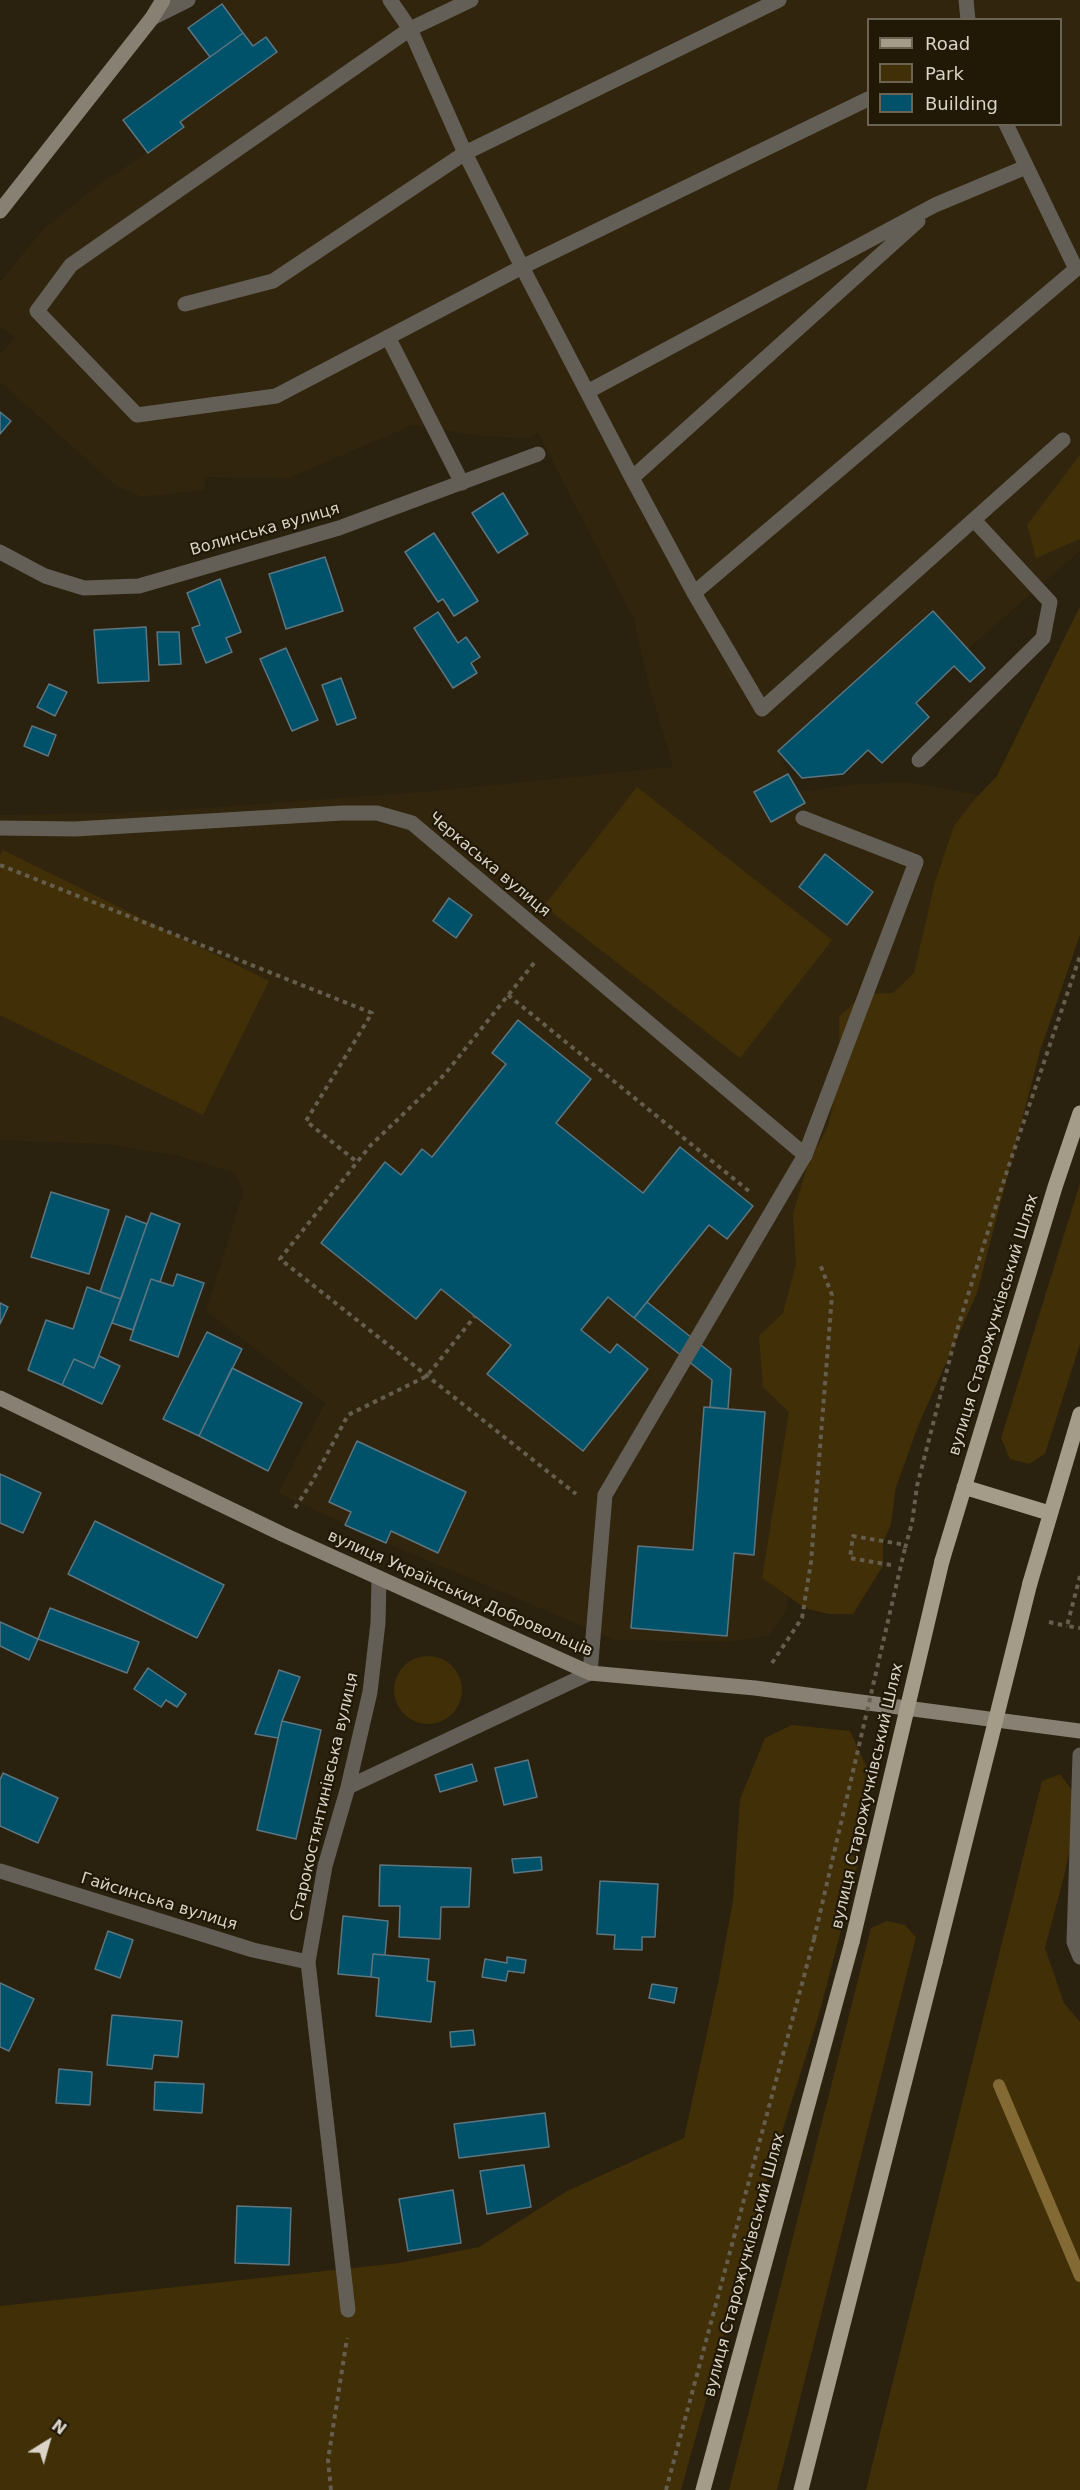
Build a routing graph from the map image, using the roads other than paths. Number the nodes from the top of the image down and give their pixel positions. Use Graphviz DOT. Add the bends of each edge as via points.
graph roads {
  1 [pos="163,0"];
  2 [pos="188,0"];
  3 [pos="390,0"];
  4 [pos="471,0"];
  5 [pos="779,0"];
  6 [pos="966,0"];
  7 [pos="152,18"];
  8 [pos="968,18"];
  9 [pos="410,29"];
  10 [pos="867,99"];
  11 [pos="1007,126"];
  12 [pos="465,153"];
  13 [pos="1026,167"];
  14 [pos="935,205"];
  15 [pos="0,211"];
  16 [pos="522,267"];
  17 [pos="185,304"];
  18 [pos="388,337"];
  19 [pos="587,392"];
  20 [pos="1064,440"];
  21 [pos="538,454"];
  22 [pos="632,478"];
  23 [pos="462,483"];
  24 [pos="974,520"];
  25 [pos="0,552"];
  26 [pos="694,593"];
  27 [pos="919,760"];
  28 [pos="802,818"];
  29 [pos="0,828"];
  30 [pos="1080,1113"];
  31 [pos="804,1155"];
  32 [pos="0,1398"];
  33 [pos="1080,1414"];
  34 [pos="964,1487"];
  35 [pos="1049,1513"];
  36 [pos="380,1578"];
  37 [pos="590,1673"];
  38 [pos="1080,1731"];
  39 [pos="1080,1755"];
  40 [pos="348,1787"];
  41 [pos="0,1871"];
  42 [pos="1080,1957"];
  43 [pos="308,1962"];
  44 [pos="348,2310"];
  45 [pos="703,2490"];
  46 [pos="801,2490"];
  1 -- 7 [label="street"];
  2 -- 7 [label="street"];
  3 -- 9 [label="street"];
  4 -- 9 [label="street"];
  5 -- 12 [label="street"];
  6 -- 8 [label="street"];
  7 -- 15 [label="street"];
  9 -- 12 [label="street"];
  9 -- 18 [label="street" via="71,266 37,311 137,415 276,396"];
  10 -- 16 [label="street"];
  11 -- 13 [label="street"];
  12 -- 16 [label="street"];
  12 -- 17 [label="street" via="273,281"];
  13 -- 14 [label="street"];
  13 -- 26 [label="street" via="1076,270"];
  14 -- 19 [label="street"];
  14 -- 22 [label="street"];
  16 -- 18 [label="street"];
  16 -- 19 [label="street"];
  18 -- 23 [label="street"];
  19 -- 22 [label="street"];
  20 -- 24 [label="street"];
  21 -- 23 [label="street, Волинська вулиця"];
  22 -- 26 [label="street"];
  23 -- 25 [label="street, Волинська вулиця" via="339,528 139,586 84,588 45,576"];
  24 -- 26 [label="street" via="762,709"];
  24 -- 27 [label="street" via="1050,602 1043,638"];
  28 -- 31 [label="street" via="916,862"];
  29 -- 31 [label="street, Черкаська вулиця" via="75,829 342,813 377,813 412,823"];
  30 -- 34 [label="main road, вулиця Старожучківський Шлях"];
  31 -- 37 [label="street" via="605,1495"];
  32 -- 36 [label="street, вулиця Українських Добровольців"];
  33 -- 35 [label="main road"];
  34 -- 35 [label="main road"];
  34 -- 45 [label="main road, вулиця Старожучківський Шлях, bridge" via="942,1561 852,1942"];
  35 -- 46 [label="main road, bridge"];
  36 -- 37 [label="street, вулиця Українських Добровольців"];
  36 -- 40 [label="street, Старокостянтинівська вулиця" via="370,1692"];
  37 -- 38 [label="street, вулиця Українських Добровольців" via="755,1688"];
  37 -- 40 [label="street"];
  39 -- 42 [label="street" via="1074,1942"];
  40 -- 43 [label="street, Старокостянтинівська вулиця" via="325,1866"];
  41 -- 43 [label="street, Гайсинська вулиця" via="253,1950"];
  43 -- 44 [label="street, Старокостянтинівська вулиця"];
}
